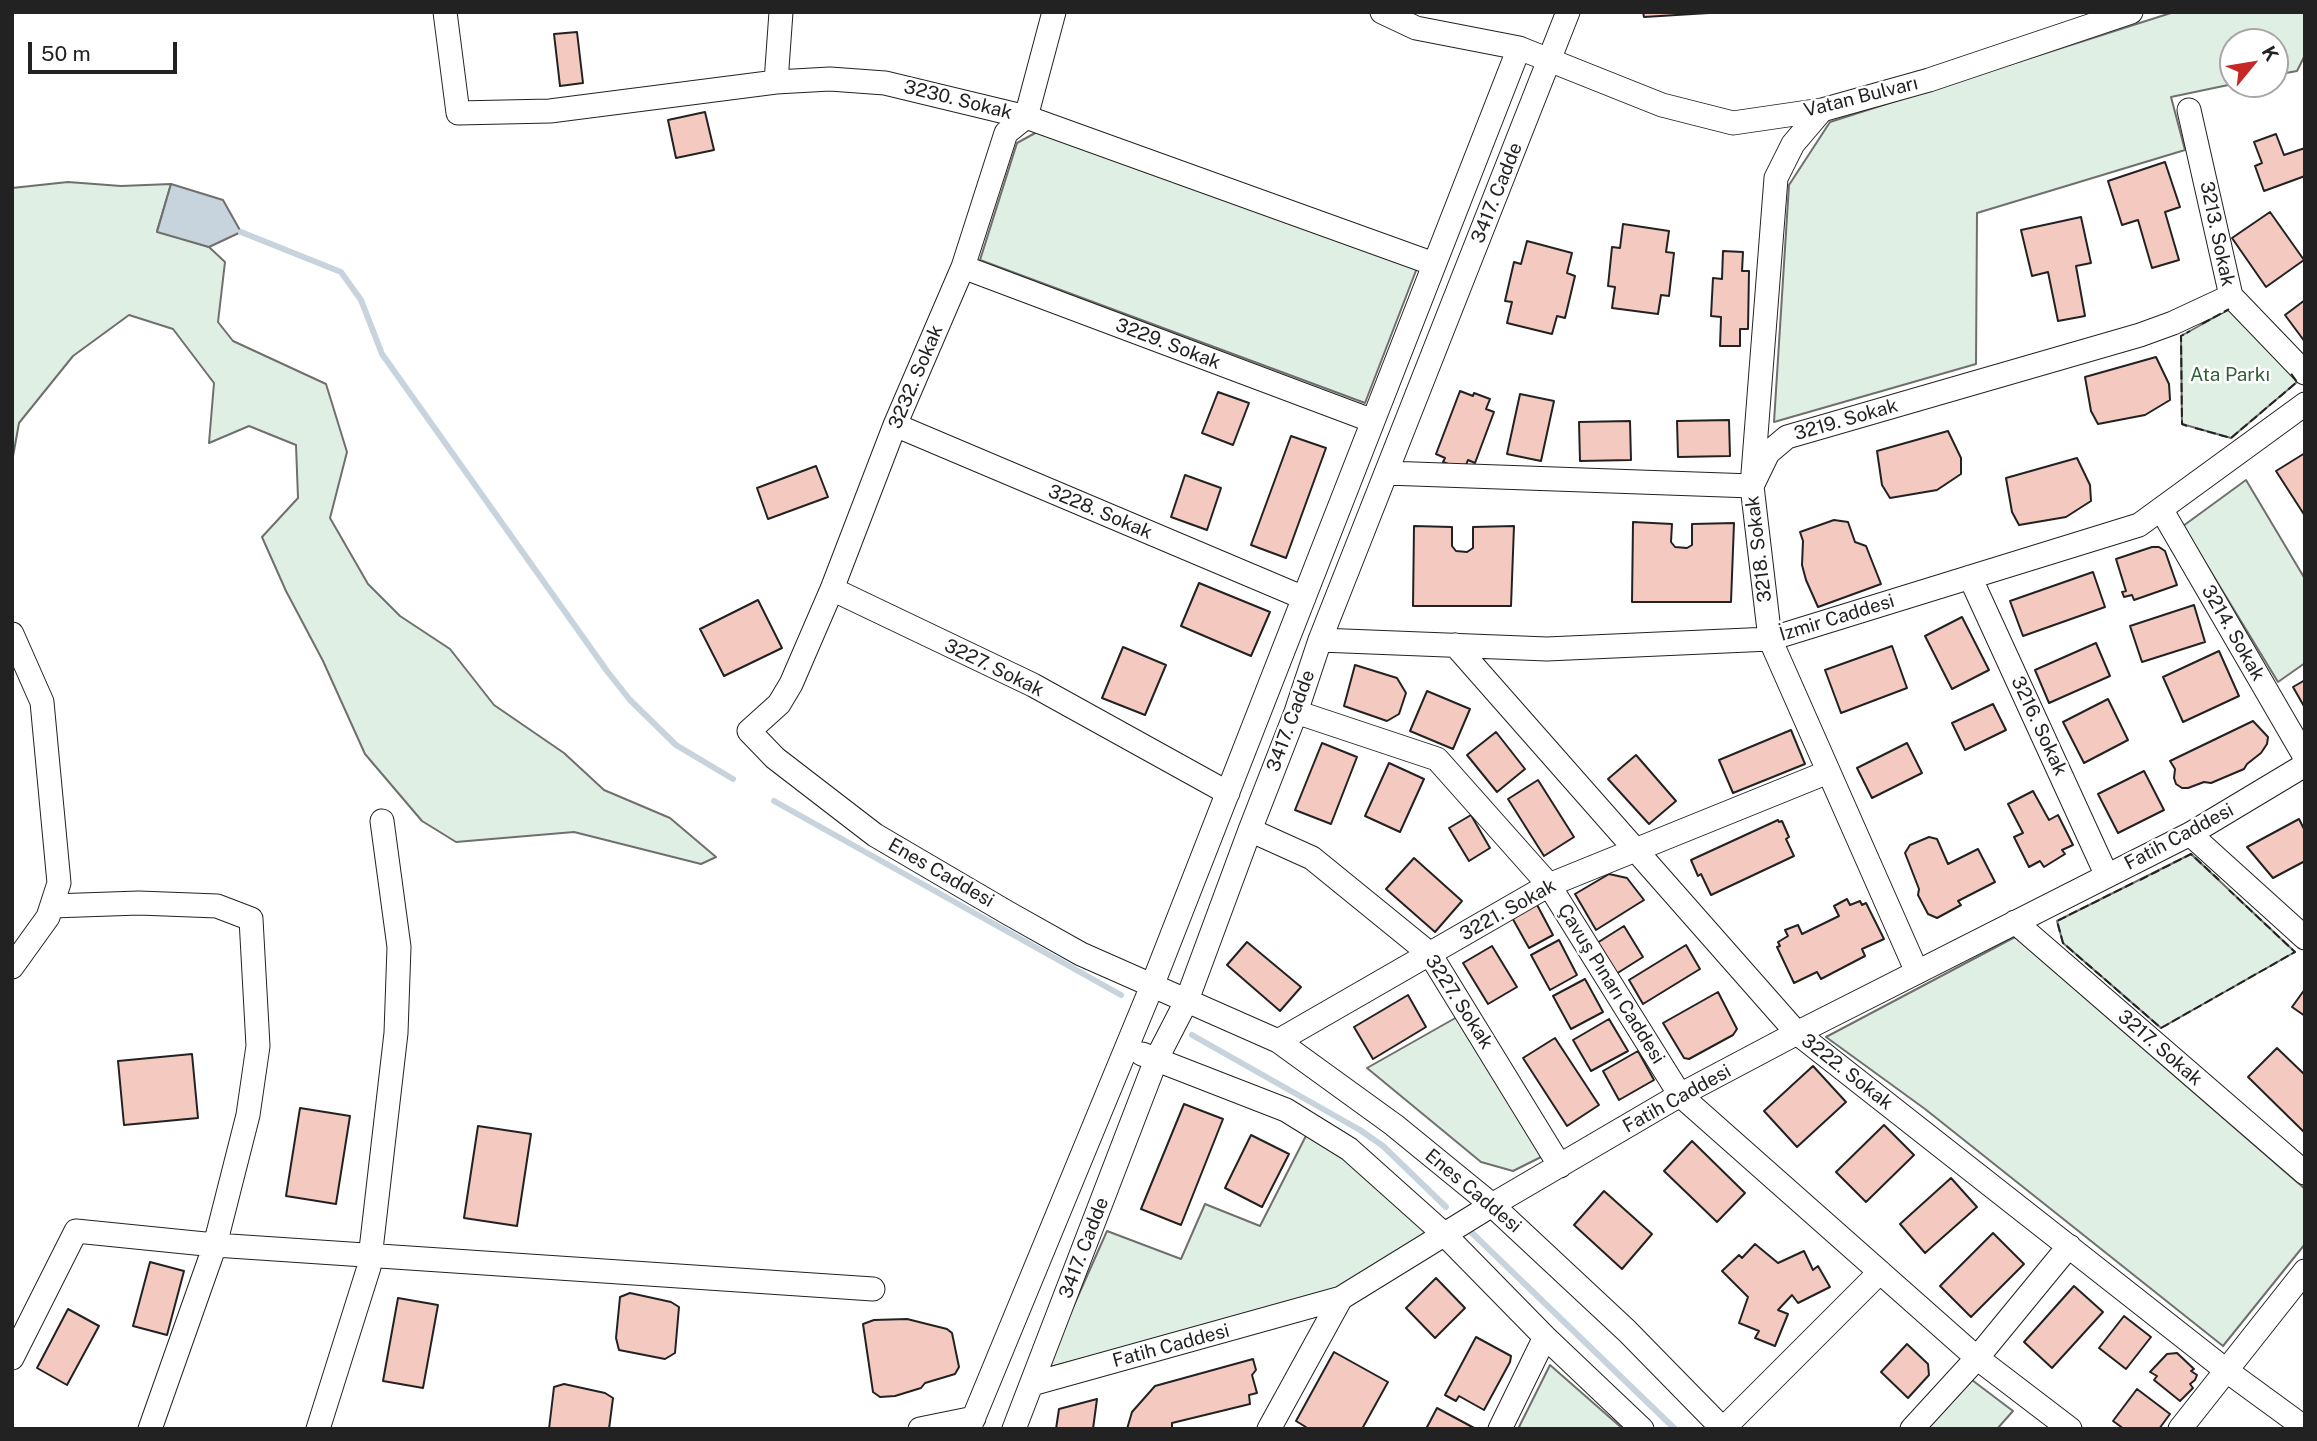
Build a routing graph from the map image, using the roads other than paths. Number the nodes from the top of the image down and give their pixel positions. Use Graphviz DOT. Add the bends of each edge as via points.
graph roads {
  1 [pos="445,12"];
  2 [pos="781,12"];
  3 [pos="1054,12"];
  4 [pos="1382,12"];
  5 [pos="1568,12"];
  6 [pos="2131,12"];
  7 [pos="2086,19"];
  8 [pos="1519,48"];
  9 [pos="1550,60"];
  10 [pos="776,82"];
  11 [pos="1822,110"];
  12 [pos="2189,110"];
  13 [pos="1026,117"];
  14 [pos="1434,264"];
  15 [pos="963,267"];
  16 [pos="2231,296"];
  17 [pos="2305,373"];
  18 [pos="2305,404"];
  19 [pos="1373,421"];
  20 [pos="895,425"];
  21 [pos="1386,473"];
  22 [pos="1752,486"];
  23 [pos="2161,509"];
  24 [pos="1970,577"];
  25 [pos="832,589"];
  26 [pos="1304,598"];
  27 [pos="12,634"];
  28 [pos="1770,639"];
  29 [pos="1320,640"];
  30 [pos="1455,645"];
  31 [pos="1296,712"];
  32 [pos="749,731"];
  33 [pos="2305,757"];
  34 [pos="2305,765"];
  35 [pos="1828,772"];
  36 [pos="1228,793"];
  37 [pos="382,821"];
  38 [pos="1250,830"];
  39 [pos="2190,834"];
  40 [pos="1634,849"];
  41 [pos="2107,876"];
  42 [pos="1549,885"];
  43 [pos="50,911"];
  44 [pos="2015,922"];
  45 [pos="2305,938"];
  46 [pos="1430,954"];
  47 [pos="12,967"];
  48 [pos="1917,972"];
  49 [pos="1152,986"];
  50 [pos="1187,1000"];
  51 [pos="1797,1033"];
  52 [pos="1278,1041"];
  53 [pos="1127,1048"];
  54 [pos="1156,1060"];
  55 [pos="1680,1095"];
  56 [pos="1560,1166"];
  57 [pos="2305,1174"];
  58 [pos="1492,1205"];
  59 [pos="1444,1234"];
  60 [pos="215,1245"];
  61 [pos="2069,1246"];
  62 [pos="370,1255"];
  63 [pos="2305,1270"];
  64 [pos="1880,1272"];
  65 [pos="873,1289"];
  66 [pos="1341,1298"];
  67 [pos="1545,1337"];
  68 [pos="12,1358"];
  69 [pos="1977,1359"];
  70 [pos="2227,1371"];
  71 [pos="1032,1384"];
  72 [pos="971,1423"];
  73 [pos="2305,1428"];
  74 [pos="150,1429"];
  75 [pos="318,1429"];
  76 [pos="920,1429"];
  77 [pos="1014,1429"];
  78 [pos="1269,1429"];
  79 [pos="1500,1429"];
  80 [pos="1642,1429"];
  81 [pos="1723,1429"];
  82 [pos="1912,1429"];
  83 [pos="2070,1429"];
  84 [pos="2180,1429"];
  1 -- 10 [label="street, 3230. Sokak" via="458,113 550,111"];
  2 -- 10 [label="street"];
  3 -- 13 [label="street, 3232. Sokak"];
  4 -- 8 [label="street, Vatan Bulvarı" via="1416,28"];
  5 -- 9 [label="street, 3417. Cadde"];
  6 -- 7 [label="street, Vatan Bulvarı"];
  7 -- 11 [label="street, Vatan Bulvarı" via="1929,80"];
  8 -- 9 [label="street, Vatan Bulvarı"];
  8 -- 14 [label="street, 3417. Cadde"];
  9 -- 11 [label="street, Vatan Bulvarı" via="1662,105 1733,123"];
  9 -- 21 [label="street, 3417. Cadde"];
  10 -- 13 [label="street, 3230. Sokak" via="885,83"];
  11 -- 22 [label="street, 3218. Sokak" via="1793,144 1776,178"];
  12 -- 16 [label="street, 3213. Sokak"];
  13 -- 14 [label="street, 3230. Sokak"];
  13 -- 15 [label="street, 3232. Sokak" via="1006,133"];
  14 -- 19 [label="street, 3417. Cadde"];
  15 -- 19 [label="street, 3229. Sokak"];
  15 -- 20 [label="street, 3232. Sokak"];
  16 -- 17 [label="street, 3213. Sokak"];
  16 -- 22 [label="street, 3219. Sokak" via="2140,335 1787,437 1768,453"];
  18 -- 23 [label="street, İzmir Caddesi"];
  19 -- 26 [label="street, 3417. Cadde"];
  20 -- 25 [label="street, 3232. Sokak"];
  20 -- 26 [label="street, 3228. Sokak"];
  21 -- 22 [label="street"];
  21 -- 29 [label="street, 3417. Cadde"];
  22 -- 28 [label="street, 3218. Sokak"];
  23 -- 24 [label="street, İzmir Caddesi" via="2139,525"];
  23 -- 33 [label="street, 3214. Sokak"];
  24 -- 28 [label="street, İzmir Caddesi"];
  24 -- 41 [label="street, 3216. Sokak"];
  25 -- 32 [label="street, 3232. Sokak" via="791,684 779,704"];
  25 -- 36 [label="street, 3227. Sokak" via="1033,685"];
  26 -- 36 [label="street, 3417. Cadde"];
  27 -- 43 [label="street" via="41,702 59,883"];
  28 -- 30 [label="street, İzmir Caddesi" via="1547,649"];
  28 -- 35 [label="street, 3218. Sokak"];
  29 -- 30 [label="street, İzmir Caddesi"];
  29 -- 31 [label="street, 3417. Cadde"];
  30 -- 40 [label="street, 3222. Sokak"];
  31 -- 38 [label="street, 3417. Cadde"];
  31 -- 42 [label="street, Çavuş Pınarı Caddesi" via="1437,759"];
  32 -- 49 [label="street, Enes Caddesi" via="775,758 876,835 1081,954"];
  34 -- 39 [label="street, Fatih Caddesi"];
  35 -- 40 [label="street, 3221. Sokak"];
  35 -- 48 [label="street, 3218. Sokak"];
  36 -- 49 [label="street, 3417. Cadde"];
  37 -- 62 [label="street" via="399,947 396,1033"];
  38 -- 46 [label="street, 3227. Sokak" via="1312,858"];
  38 -- 50 [label="street, 3417. Cadde"];
  39 -- 41 [label="street, Fatih Caddesi"];
  39 -- 45 [label="street"];
  40 -- 42 [label="street, 3221. Sokak"];
  40 -- 51 [label="street, 3222. Sokak"];
  41 -- 44 [label="street, Fatih Caddesi"];
  42 -- 46 [label="street, 3221. Sokak"];
  42 -- 55 [label="street, Çavuş Pınarı Caddesi"];
  43 -- 47 [label="street"];
  43 -- 60 [label="street" via="139,903 217,906 251,919 258,1046 248,1115"];
  44 -- 48 [label="street, Fatih Caddesi"];
  44 -- 57 [label="street, 3217. Sokak"];
  46 -- 52 [label="street, 3221. Sokak"];
  46 -- 56 [label="street, 3227. Sokak"];
  48 -- 51 [label="street, Fatih Caddesi"];
  49 -- 50 [label="street, Enes Caddesi"];
  49 -- 53 [label="street, 3417. Cadde"];
  50 -- 52 [label="street, Enes Caddesi"];
  50 -- 54 [label="street, 3417. Cadde"];
  51 -- 55 [label="street, Fatih Caddesi"];
  51 -- 61 [label="street, 3222. Sokak"];
  52 -- 58 [label="street, Enes Caddesi" via="1394,1125"];
  53 -- 54 [label="street"];
  53 -- 72 [label="street, 3417. Cadde"];
  54 -- 59 [label="street" via="1312,1124 1349,1149"];
  54 -- 71 [label="street, 3417. Cadde"];
  55 -- 56 [label="street, Fatih Caddesi"];
  55 -- 64 [label="street, Çavuş Pınarı Caddesi"];
  56 -- 58 [label="street, Fatih Caddesi"];
  58 -- 59 [label="street, Fatih Caddesi"];
  58 -- 81 [label="street, Enes Caddesi" via="1627,1331"];
  59 -- 66 [label="street, Fatih Caddesi"];
  59 -- 67 [label="street"];
  60 -- 62 [label="street"];
  60 -- 68 [label="street" via="76,1231"];
  60 -- 74 [label="street"];
  61 -- 69 [label="street"];
  61 -- 70 [label="street, 3222. Sokak"];
  62 -- 65 [label="street"];
  62 -- 75 [label="street"];
  63 -- 70 [label="street"];
  64 -- 69 [label="street, Çavuş Pınarı Caddesi"];
  64 -- 81 [label="street"];
  66 -- 71 [label="street, Fatih Caddesi"];
  66 -- 78 [label="street"];
  67 -- 79 [label="street"];
  67 -- 80 [label="street"];
  69 -- 82 [label="street"];
  69 -- 83 [label="street, Çavuş Pınarı Caddesi"];
  70 -- 73 [label="street, 3222. Sokak"];
  70 -- 84 [label="street"];
  71 -- 77 [label="street, 3417. Cadde"];
  72 -- 76 [label="street"];
}
